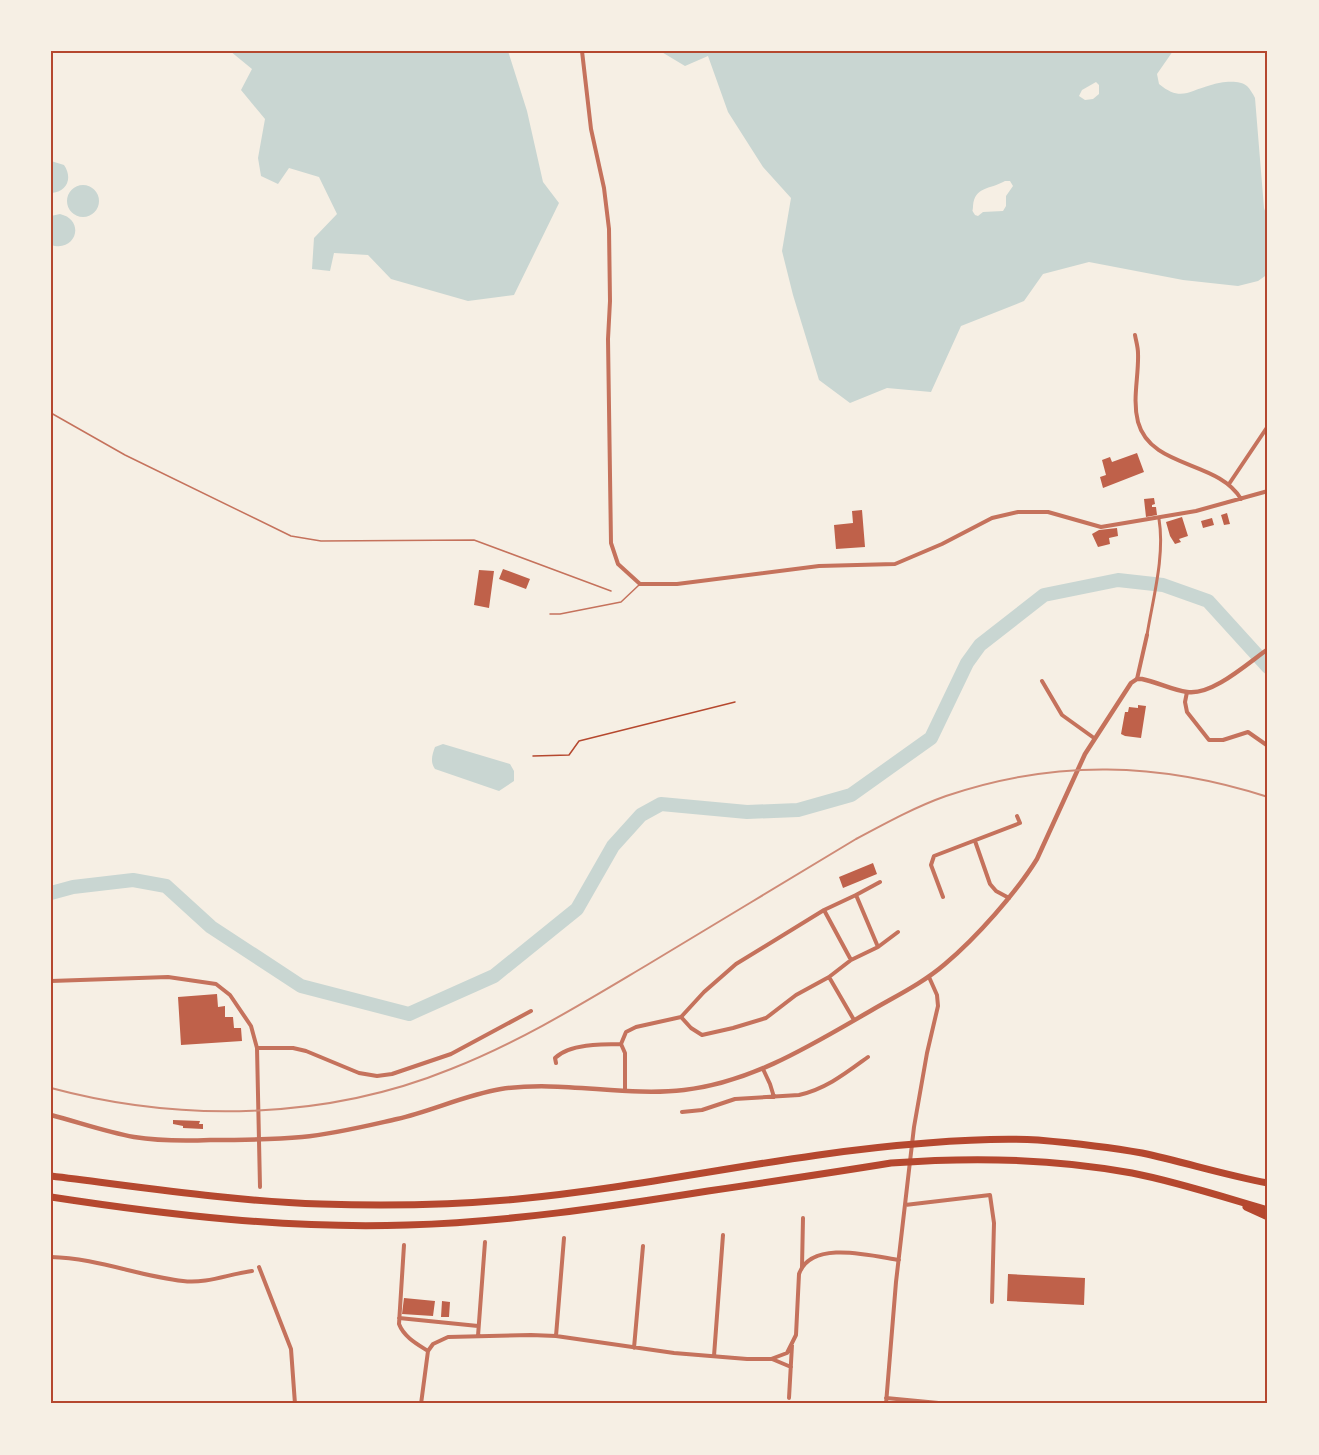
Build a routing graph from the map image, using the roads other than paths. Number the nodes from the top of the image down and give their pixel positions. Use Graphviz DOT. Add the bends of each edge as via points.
graph roads {
  1 [pos="582,51"];
  2 [pos="1135,335"];
  3 [pos="51,414"];
  4 [pos="1268,426"];
  5 [pos="1229,484"];
  6 [pos="1268,491"];
  7 [pos="1241,499"];
  8 [pos="1159,519"];
  9 [pos="640,584"];
  10 [pos="611,591"];
  11 [pos="550,614"];
  12 [pos="1147,635"];
  13 [pos="1268,649"];
  14 [pos="1137,679"];
  15 [pos="1042,681"];
  16 [pos="1187,693"];
  17 [pos="1094,738"];
  18 [pos="1268,746"];
  19 [pos="1017,816"];
  20 [pos="975,841"];
  21 [pos="880,882"];
  22 [pos="856,895"];
  23 [pos="943,897"];
  24 [pos="1009,898"];
  25 [pos="824,910"];
  26 [pos="898,932"];
  27 [pos="878,947"];
  28 [pos="851,960"];
  29 [pos="829,976"];
  30 [pos="928,977"];
  31 [pos="51,981"];
  32 [pos="531,1011"];
  33 [pos="681,1017"];
  34 [pos="854,1020"];
  35 [pos="621,1044"];
  36 [pos="258,1048"];
  37 [pos="868,1057"];
  38 [pos="556,1063"];
  39 [pos="763,1069"];
  40 [pos="624,1089"];
  41 [pos="774,1097"];
  42 [pos="682,1112"];
  43 [pos="51,1115"];
  44 [pos="258,1139"];
  45 [pos="51,1176"];
  46 [pos="1268,1185"];
  47 [pos="260,1187"];
  48 [pos="51,1197"];
  49 [pos="1222,1197"];
  50 [pos="905,1205"];
  51 [pos="1268,1210"];
  52 [pos="1268,1217"];
  53 [pos="803,1218"];
  54 [pos="723,1235"];
  55 [pos="564,1238"];
  56 [pos="485,1242"];
  57 [pos="404,1245"];
  58 [pos="643,1246"];
  59 [pos="51,1257"];
  60 [pos="899,1260"];
  61 [pos="259,1267"];
  62 [pos="802,1267"];
  63 [pos="252,1271"];
  64 [pos="992,1302"];
  65 [pos="399,1318"];
  66 [pos="478,1326"];
  67 [pos="477,1336"];
  68 [pos="556,1336"];
  69 [pos="792,1341"];
  70 [pos="634,1348"];
  71 [pos="428,1351"];
  72 [pos="714,1356"];
  73 [pos="771,1359"];
  74 [pos="791,1367"];
  75 [pos="789,1398"];
  76 [pos="886,1398"];
  77 [pos="295,1404"];
  78 [pos="421,1404"];
  79 [pos="886,1404"];
  80 [pos="949,1404"];
  1 -- 9 [label="street" via="609,229 611,543 618,564"];
  2 -- 5 [label="street" via="1135,406 1146,438 1170,457"];
  3 -- 10 [label="lane" via="125,455 291,536 321,541 474,540"];
  4 -- 5 [label="street"];
  5 -- 7 [label="street"];
  6 -- 7 [label="street"];
  7 -- 8 [label="street"];
  8 -- 9 [label="street" via="1101,526 1048,512 1018,512 992,518 895,564 819,566 677,584"];
  8 -- 12 [label="street" via="1157,572"];
  9 -- 11 [label="lane" via="621,602"];
  12 -- 14 [label="street"];
  13 -- 16 [label="street" via="1200,693"];
  14 -- 16 [label="street"];
  14 -- 17 [label="street"];
  15 -- 17 [label="street" via="1062,715"];
  16 -- 18 [label="street" via="1187,712 1209,740 1248,732"];
  17 -- 24 [label="street" via="1037,859"];
  19 -- 20 [label="street" via="1020,823"];
  20 -- 23 [label="street" via="934,856 931,865"];
  20 -- 24 [label="street" via="990,884"];
  21 -- 22 [label="street"];
  22 -- 25 [label="street"];
  22 -- 27 [label="street"];
  24 -- 30 [label="street"];
  25 -- 28 [label="street"];
  25 -- 33 [label="street" via="736,964"];
  26 -- 27 [label="street"];
  27 -- 28 [label="street"];
  28 -- 29 [label="street"];
  29 -- 33 [label="street" via="766,1018 734,1028 702,1035"];
  29 -- 34 [label="street"];
  30 -- 34 [label="street"];
  30 -- 50 [label="street" via="938,1006 920,1088"];
  31 -- 36 [label="street" via="158,976 216,984 243,1012"];
  32 -- 36 [label="street" via="451,1054 392,1074 359,1073 293,1048"];
  33 -- 35 [label="street" via="626,1032"];
  34 -- 39 [label="street"];
  35 -- 38 [label="street" via="590,1044 561,1053 555,1058"];
  35 -- 40 [label="street" via="625,1053"];
  36 -- 44 [label="street"];
  37 -- 41 [label="street" via="820,1089"];
  39 -- 40 [label="street" via="719,1084 684,1090"];
  39 -- 41 [label="street"];
  40 -- 44 [label="street" via="501,1089 343,1131"];
  41 -- 42 [label="street" via="735,1100"];
  43 -- 44 [label="street" via="155,1140"];
  44 -- 47 [label="street"];
  45 -- 46 [label="highway" via="296,1203 453,1203 549,1195 850,1150 961,1140 1038,1140 1144,1154"];
  48 -- 49 [label="highway" via="149,1212 261,1222 405,1225 572,1212 891,1162 1019,1160 1142,1176"];
  49 -- 51 [label="highway"];
  49 -- 52 [label="highway"];
  50 -- 60 [label="street"];
  50 -- 64 [label="street" via="990,1195 994,1223"];
  53 -- 62 [label="street"];
  54 -- 72 [label="street"];
  55 -- 68 [label="street"];
  56 -- 66 [label="street"];
  57 -- 65 [label="street"];
  58 -- 70 [label="street"];
  59 -- 63 [label="street" via="184,1281 204,1282"];
  60 -- 62 [label="street" via="836,1251 816,1257"];
  60 -- 76 [label="street"];
  61 -- 77 [label="street" via="291,1349"];
  62 -- 69 [label="street" via="796,1335"];
  65 -- 66 [label="street"];
  65 -- 71 [label="street" via="402,1331"];
  66 -- 67 [label="street"];
  67 -- 68 [label="street"];
  67 -- 71 [label="street" via="448,1337"];
  68 -- 70 [label="street"];
  69 -- 73 [label="street" via="787,1353"];
  69 -- 74 [label="street"];
  70 -- 72 [label="street"];
  71 -- 78 [label="street"];
  72 -- 73 [label="street"];
  73 -- 74 [label="street"];
  74 -- 75 [label="street"];
  76 -- 79 [label="street"];
  76 -- 80 [label="street"];
}
